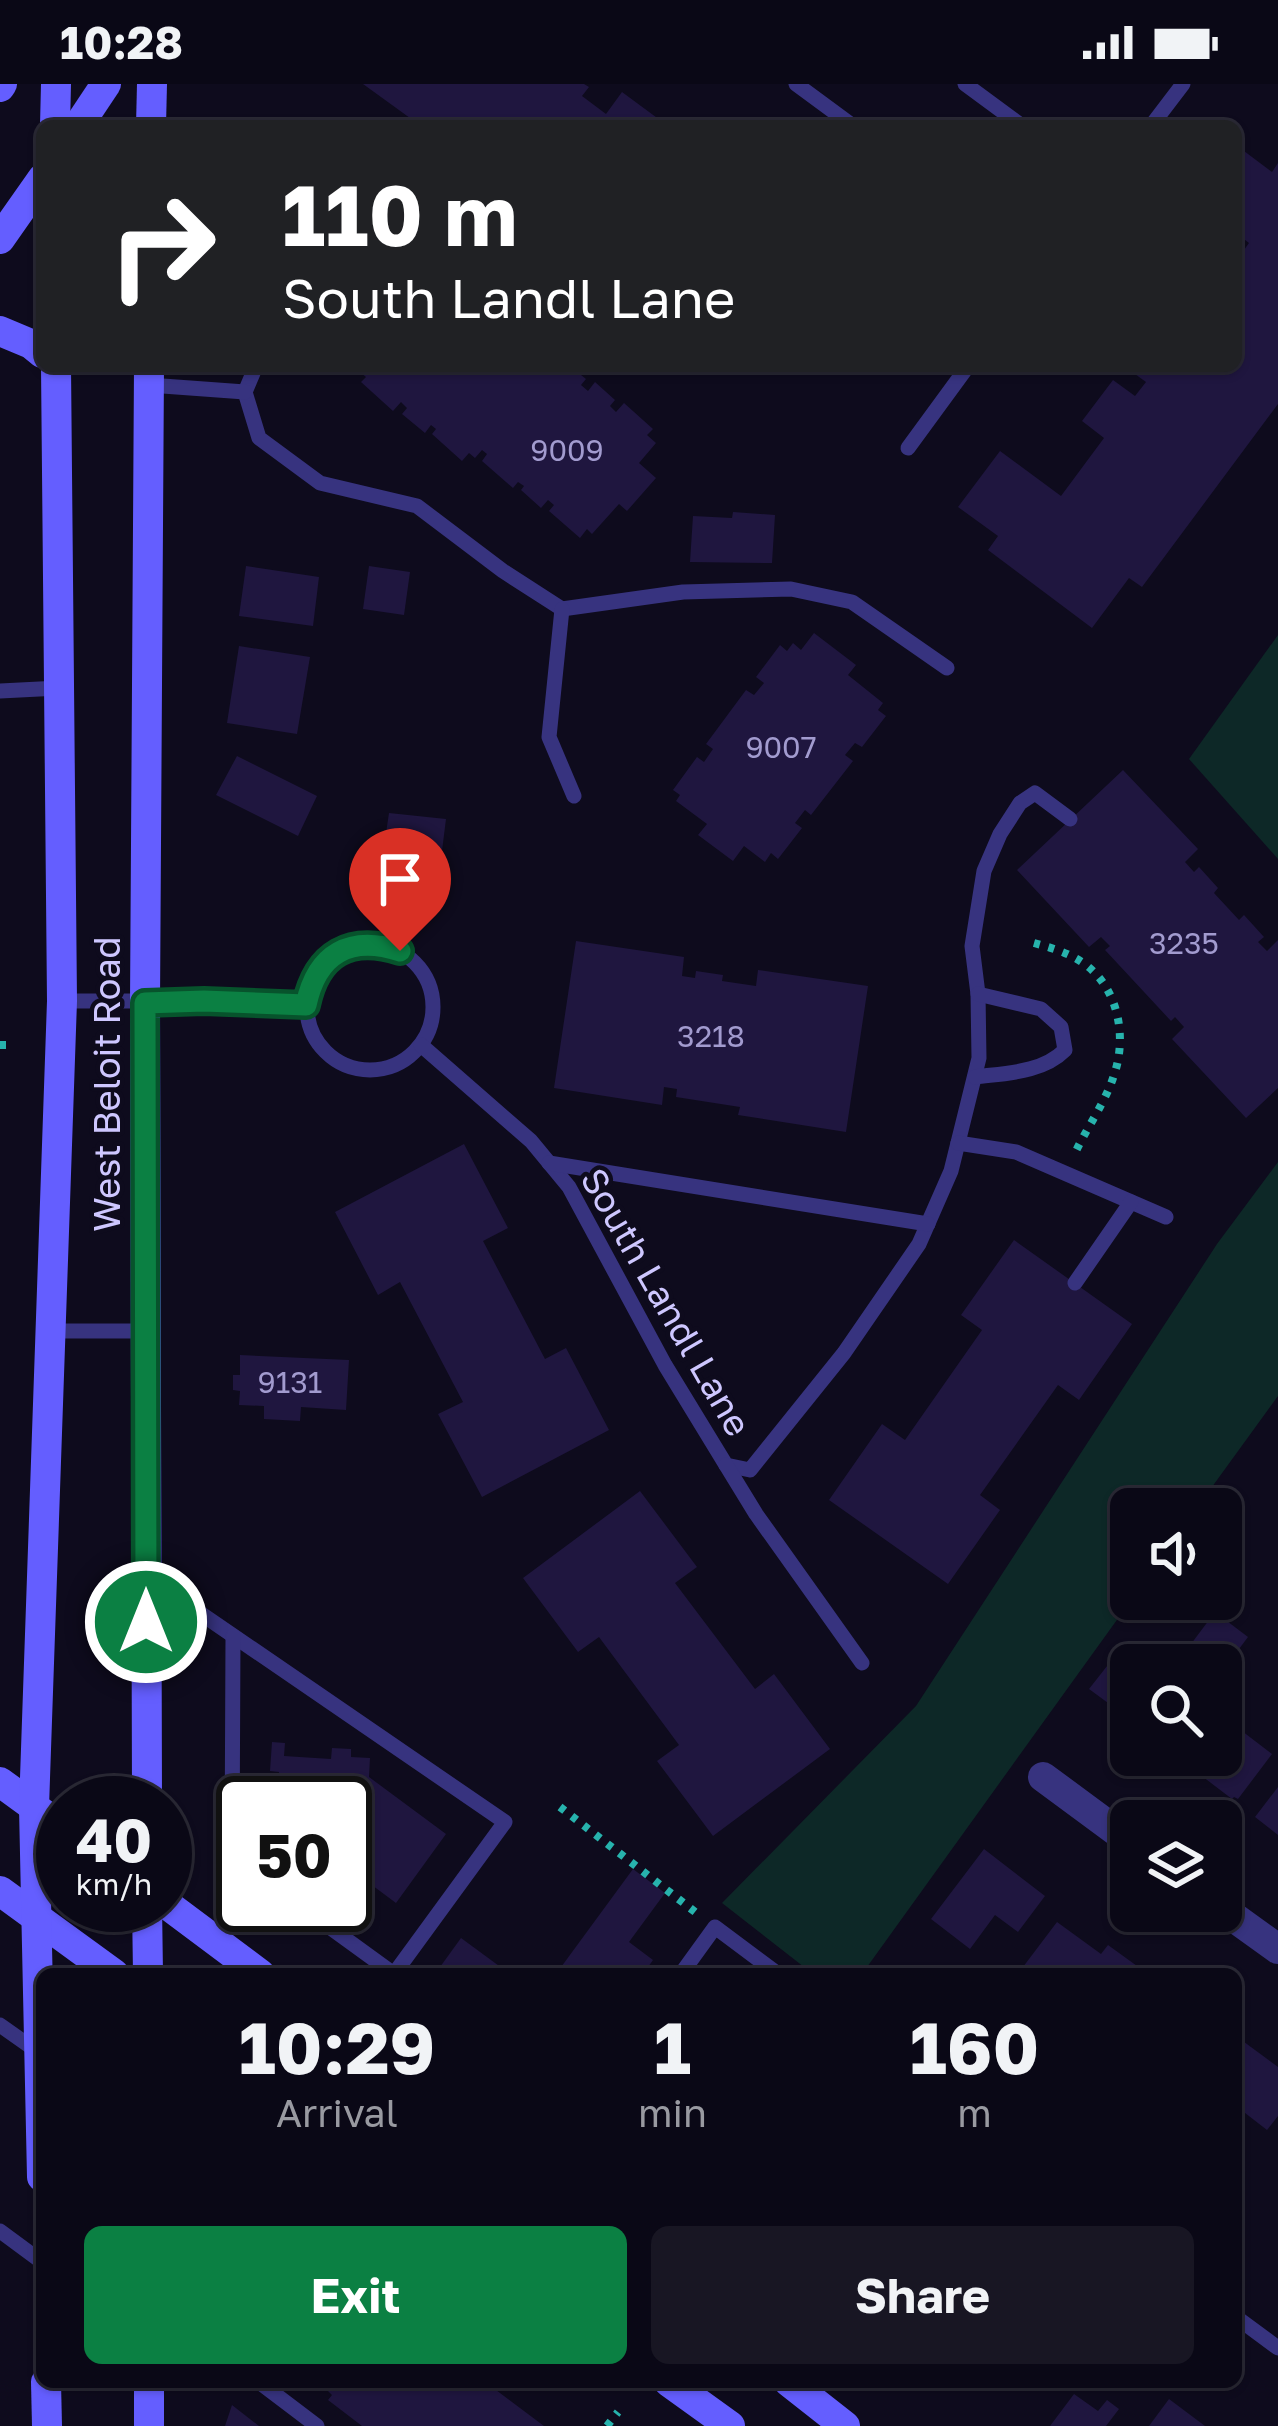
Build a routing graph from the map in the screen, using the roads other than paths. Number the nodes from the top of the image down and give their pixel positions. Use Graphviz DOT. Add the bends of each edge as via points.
graph roads {
  1 [pos="56,84"];
  2 [pos="106,84"];
  3 [pos="152,84"];
  4 [pos="796,84"];
  5 [pos="965,84"];
  6 [pos="1183,84"];
  7 [pos="55,120"];
  8 [pos="82,120"];
  9 [pos="152,120"];
  10 [pos="845,120"];
  11 [pos="1014,120"];
  12 [pos="1155,120"];
  13 [pos="36,188"];
  14 [pos="0,239"];
  15 [pos="0,331"];
  16 [pos="36,348"];
  17 [pos="52,372"];
  18 [pos="253,372"];
  19 [pos="964,372"];
  20 [pos="149,376"];
  21 [pos="245,392"];
  22 [pos="908,448"];
  23 [pos="562,609"];
  24 [pos="947,668"];
  25 [pos="59,688"];
  26 [pos="0,691"];
  27 [pos="574,796"];
  28 [pos="1070,819"];
  29 [pos="978,994"];
  30 [pos="62,1001"];
  31 [pos="145,1003"];
  32 [pos="306,1005"];
  33 [pos="421,1045"];
  34 [pos="975,1077"];
  35 [pos="958,1143"];
  36 [pos="549,1163"];
  37 [pos="1131,1202"];
  38 [pos="1166,1217"];
  39 [pos="928,1224"];
  40 [pos="1075,1283"];
  41 [pos="50,1331"];
  42 [pos="146,1331"];
  43 [pos="726,1465"];
  44 [pos="146,1576"];
  45 [pos="232,1636"];
  46 [pos="862,1663"];
  47 [pos="147,1776"];
  48 [pos="232,1776"];
  49 [pos="1043,1777"];
  50 [pos="0,1782"];
  51 [pos="34,1807"];
  52 [pos="1110,1826"];
  53 [pos="36,1862"];
  54 [pos="0,1891"];
  55 [pos="36,1917"];
  56 [pos="192,1923"];
  57 [pos="1242,1923"];
  58 [pos="38,1932"];
  59 [pos="57,1932"];
  60 [pos="147,1932"];
  61 [pos="336,1932"];
  62 [pos="1278,1949"];
  63 [pos="39,1968"];
  64 [pos="106,1968"];
  65 [pos="148,1968"];
  66 [pos="252,1968"];
  67 [pos="386,1968"];
  68 [pos="398,1968"];
  69 [pos="685,1968"];
  70 [pos="770,1968"];
  71 [pos="0,2025"];
  72 [pos="36,2051"];
  73 [pos="0,2231"];
  74 [pos="36,2258"];
  75 [pos="1242,2321"];
  76 [pos="1278,2348"];
  77 [pos="46,2388"];
  78 [pos="149,2388"];
  79 [pos="267,2388"];
  80 [pos="677,2388"];
  81 [pos="798,2388"];
  82 [pos="47,2426"];
  83 [pos="149,2426"];
  84 [pos="317,2426"];
  85 [pos="730,2426"];
  86 [pos="845,2426"];
  1 -- 7 [label="main road"];
  2 -- 8 [label="main road"];
  3 -- 9 [label="main road"];
  4 -- 10 [label="lane"];
  5 -- 11 [label="lane"];
  6 -- 12 [label="lane"];
  13 -- 14 [label="main road"];
  15 -- 16 [label="main road"];
  17 -- 25 [label="main road, West Beloit Road"];
  18 -- 21 [label="lane"];
  19 -- 22 [label="lane"];
  20 -- 21 [label="lane"];
  20 -- 31 [label="main road, West Beloit Road"];
  21 -- 23 [label="lane" via="259,438 320,483 417,506"];
  23 -- 24 [label="lane" via="683,592 791,589 852,602"];
  23 -- 27 [label="lane" via="549,737"];
  25 -- 26 [label="lane"];
  25 -- 30 [label="main road, West Beloit Road"];
  28 -- 29 [label="lane, South Landl Lane" via="1035,793 1000,834 978,902"];
  29 -- 34 [label="lane, South Landl Lane"];
  29 -- 34 [label="lane" via="1040,1009 1060,1027 1065,1050 1021,1072"];
  30 -- 31 [label="lane"];
  30 -- 41 [label="main road, West Beloit Road"];
  31 -- 32 [label="lane"];
  31 -- 42 [label="main road, West Beloit Road"];
  32 -- 33 [label="lane" via="317,1043 349,1067 388,1068"];
  32 -- 33 [label="lane" via="321,966 358,944 380,944 418,964 428,983 434,1004"];
  33 -- 36 [label="lane, South Landl Lane"];
  34 -- 35 [label="lane, South Landl Lane"];
  35 -- 37 [label="lane" via="1016,1153"];
  35 -- 39 [label="lane, South Landl Lane"];
  36 -- 39 [label="lane"];
  36 -- 43 [label="lane, South Landl Lane"];
  37 -- 38 [label="lane"];
  37 -- 40 [label="lane"];
  39 -- 43 [label="lane, South Landl Lane" via="844,1353 750,1470"];
  41 -- 42 [label="lane"];
  41 -- 51 [label="main road, West Beloit Road"];
  42 -- 44 [label="main road, West Beloit Road"];
  43 -- 46 [label="lane"];
  44 -- 45 [label="lane"];
  44 -- 47 [label="main road, West Beloit Road"];
  45 -- 48 [label="lane"];
  45 -- 68 [label="lane" via="505,1822"];
  49 -- 52 [label="street"];
  50 -- 51 [label="main road"];
  51 -- 53 [label="main road, West Beloit Road"];
  54 -- 55 [label="main road"];
  56 -- 66 [label="main road"];
  57 -- 62 [label="street"];
  58 -- 63 [label="main road, West Beloit Road"];
  59 -- 64 [label="main road"];
  60 -- 65 [label="main road"];
  61 -- 67 [label="lane"];
  69 -- 70 [label="lane" via="715,1927"];
  71 -- 72 [label="lane"];
  73 -- 74 [label="lane"];
  75 -- 76 [label="lane"];
  77 -- 82 [label="main road"];
  78 -- 83 [label="main road"];
  79 -- 84 [label="lane"];
  80 -- 85 [label="main road"];
  81 -- 86 [label="main road"];
}
